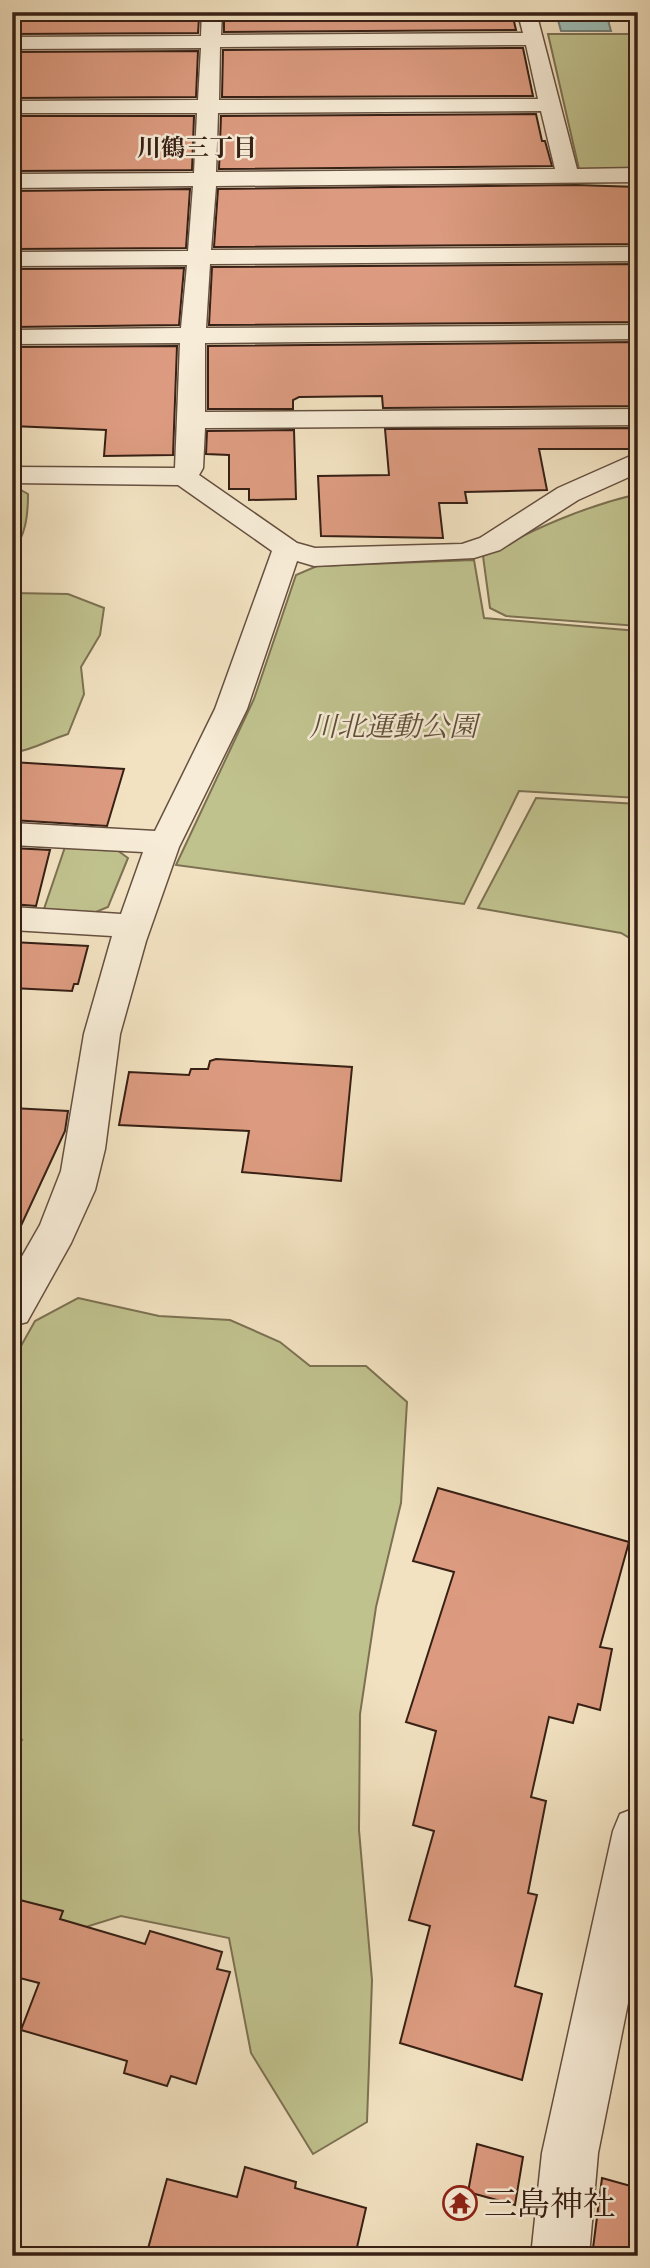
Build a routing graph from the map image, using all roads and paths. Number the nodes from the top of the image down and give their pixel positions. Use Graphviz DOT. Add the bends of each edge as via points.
graph roads {
  1 [pos="212,12"];
  2 [pos="528,12"];
  3 [pos="533,39"];
  4 [pos="210,42"];
  5 [pos="12,43"];
  6 [pos="548,105"];
  7 [pos="12,107"];
  8 [pos="208,107"];
  9 [pos="567,175"];
  10 [pos="638,175"];
  11 [pos="205,179"];
  12 [pos="12,181"];
  13 [pos="638,254"];
  14 [pos="199,258"];
  15 [pos="12,259"];
  16 [pos="638,332"];
  17 [pos="193,335"];
  18 [pos="12,337"];
  19 [pos="638,417"];
  20 [pos="192,420"];
  21 [pos="638,463"];
  22 [pos="12,475"];
  23 [pos="184,477"];
  24 [pos="287,549"];
  25 [pos="12,834"];
  26 [pos="163,842"];
  27 [pos="12,918"];
  28 [pos="131,926"];
  29 [pos="27,1258"];
  30 [pos="12,1310"];
  31 [pos="638,1831"];
  32 [pos="626,1950"];
  33 [pos="560,2256"];
  1 -- 4 [label="street"];
  2 -- 3 [label="street"];
  3 -- 4 [label="street"];
  3 -- 6 [label="street"];
  4 -- 5 [label="street"];
  4 -- 8 [label="street"];
  6 -- 8 [label="street"];
  6 -- 9 [label="street"];
  7 -- 8 [label="street"];
  8 -- 11 [label="street"];
  9 -- 10 [label="street"];
  9 -- 11 [label="street"];
  11 -- 12 [label="street"];
  11 -- 14 [label="street"];
  13 -- 14 [label="street"];
  14 -- 15 [label="street"];
  14 -- 17 [label="street"];
  16 -- 17 [label="street"];
  17 -- 18 [label="street"];
  17 -- 20 [label="street"];
  19 -- 20 [label="street"];
  20 -- 23 [label="street" via="189,468"];
  21 -- 24 [label="street" via="568,494 501,539 474,550 314,557"];
  22 -- 23 [label="street"];
  23 -- 24 [label="street"];
  24 -- 26 [label="street" via="232,709"];
  25 -- 26 [label="street"];
  26 -- 28 [label="street"];
  27 -- 28 [label="street"];
  28 -- 29 [label="street" via="102,1029 81,1173 69,1206"];
  29 -- 30 [label="street"];
  31 -- 32 [label="street"];
  32 -- 33 [label="street" via="570,2153"];
}
